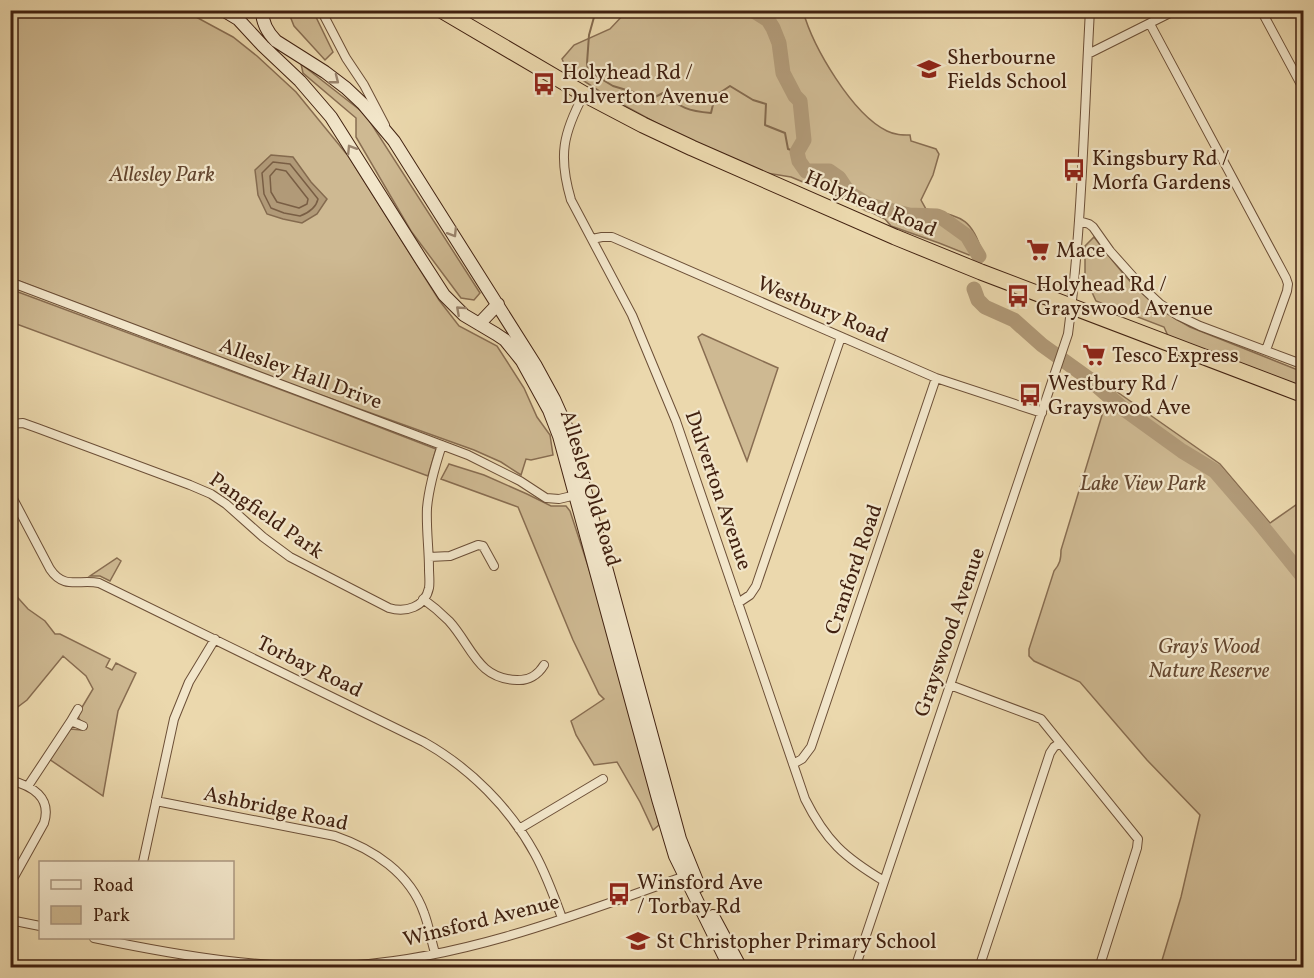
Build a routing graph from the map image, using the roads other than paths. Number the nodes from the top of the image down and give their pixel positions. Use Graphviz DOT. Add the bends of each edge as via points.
graph roads {
  1 [pos="223,10"];
  2 [pos="262,10"];
  3 [pos="321,10"];
  4 [pos="441,10"];
  5 [pos="1090,10"];
  6 [pos="1176,10"];
  7 [pos="1261,10"];
  8 [pos="1150,24"];
  9 [pos="1088,54"];
  10 [pos="1304,90"];
  11 [pos="584,94"];
  12 [pos="394,141"];
  13 [pos="1079,220"];
  14 [pos="592,239"];
  15 [pos="10,282"];
  16 [pos="498,304"];
  17 [pos="1072,308"];
  18 [pos="478,324"];
  19 [pos="841,337"];
  20 [pos="1266,350"];
  21 [pos="1304,365"];
  22 [pos="936,378"];
  23 [pos="1304,395"];
  24 [pos="1042,413"];
  25 [pos="10,424"];
  26 [pos="442,445"];
  27 [pos="10,493"];
  28 [pos="576,495"];
  29 [pos="13,506"];
  30 [pos="429,557"];
  31 [pos="494,566"];
  32 [pos="423,599"];
  33 [pos="738,603"];
  34 [pos="215,639"];
  35 [pos="544,665"];
  36 [pos="630,674"];
  37 [pos="950,685"];
  38 [pos="78,709"];
  39 [pos="71,721"];
  40 [pos="83,726"];
  41 [pos="1060,743"];
  42 [pos="793,764"];
  43 [pos="603,779"];
  44 [pos="10,780"];
  45 [pos="28,786"];
  46 [pos="156,801"];
  47 [pos="519,829"];
  48 [pos="142,861"];
  49 [pos="689,875"];
  50 [pos="884,881"];
  51 [pos="10,884"];
  52 [pos="562,918"];
  53 [pos="10,920"];
  54 [pos="39,926"];
  55 [pos="105,939"];
  56 [pos="126,941"];
  57 [pos="435,953"];
  58 [pos="214,964"];
  59 [pos="730,968"];
  60 [pos="741,968"];
  61 [pos="855,968"];
  62 [pos="979,968"];
  63 [pos="1099,968"];
  18 -- 1 [label="main road, Allesley Old Road, one-way" via="444,295 332,117 238,19"];
  2 -- 12 [label="main road, Allesley Old Road, one-way" via="265,25 276,41 346,88"];
  3 -- 12 [label="street, Allesley Old Road"];
  4 -- 11 [label="highway, Holyhead Road"];
  5 -- 9 [label="street, Grayswood Avenue"];
  6 -- 8 [label="street"];
  7 -- 10 [label="street"];
  8 -- 9 [label="street"];
  8 -- 20 [label="street" via="1286,278 1287,291"];
  9 -- 13 [label="street, Grayswood Avenue"];
  11 -- 14 [label="street, Dulverton Avenue" via="568,128 563,160 571,200"];
  11 -- 17 [label="highway, Holyhead Road" via="692,148 895,237"];
  12 -- 16 [label="main road, Allesley Old Road, one-way"];
  13 -- 17 [label="street, Grayswood Avenue"];
  13 -- 20 [label="street" via="1093,227 1160,304 1200,326"];
  14 -- 19 [label="street, Westbury Road" via="612,237"];
  14 -- 33 [label="street, Dulverton Avenue" via="632,315 658,376"];
  15 -- 26 [label="street, Allesley Hall Drive"];
  16 -- 18 [label="main road"];
  16 -- 36 [label="main road, Allesley Old Road" via="536,366 570,435"];
  17 -- 23 [label="highway, Holyhead Road"];
  17 -- 24 [label="street, Grayswood Avenue" via="1068,334"];
  18 -- 28 [label="main road, Allesley Old Road" via="511,346 522,361 559,436"];
  19 -- 22 [label="street, Westbury Road"];
  19 -- 33 [label="street" via="756,586"];
  20 -- 21 [label="street"];
  22 -- 24 [label="street, Westbury Road"];
  22 -- 42 [label="street, Cranford Road" via="811,747"];
  24 -- 37 [label="street, Grayswood Avenue"];
  25 -- 32 [label="street, Pangfield Park" via="23,423 211,494 290,558 389,608 409,610"];
  26 -- 28 [label="street, Allesley Hall Drive" via="499,470 546,498"];
  26 -- 30 [label="street" via="428,496"];
  27 -- 29 [label="street, Torbay Road"];
  28 -- 36 [label="main road, Allesley Old Road"];
  29 -- 34 [label="street, Torbay Road" via="56,577 69,582 99,583"];
  30 -- 31 [label="street" via="450,556 478,545 483,546"];
  30 -- 32 [label="street" via="429,585"];
  32 -- 35 [label="street" via="450,622 479,664 494,675 524,681"];
  33 -- 42 [label="street, Dulverton Avenue"];
  34 -- 46 [label="street" via="189,682 174,719"];
  34 -- 47 [label="street, Torbay Road" via="438,750 479,783"];
  36 -- 49 [label="main road, Allesley Old Road" via="666,826 675,856"];
  37 -- 41 [label="street" via="1036,716"];
  37 -- 50 [label="street, Grayswood Avenue"];
  38 -- 39 [label="street"];
  39 -- 40 [label="street"];
  39 -- 45 [label="street"];
  41 -- 62 [label="street" via="1050,753"];
  41 -- 63 [label="street" via="1138,839"];
  42 -- 50 [label="street, Dulverton Avenue" via="824,832 848,858"];
  43 -- 47 [label="street"];
  44 -- 45 [label="street"];
  45 -- 51 [label="street" via="43,800 46,817"];
  46 -- 48 [label="street"];
  46 -- 57 [label="street, Ashbridge Road" via="335,836 373,853 402,877 417,898"];
  47 -- 52 [label="street, Torbay Road" via="544,871"];
  49 -- 52 [label="street, Winsford Avenue"];
  49 -- 59 [label="main road, Allesley Old Road"];
  49 -- 60 [label="main road, Allesley Old Road"];
  50 -- 61 [label="street, Grayswood Avenue"];
  52 -- 57 [label="street, Winsford Avenue" via="508,936"];
  53 -- 54 [label="street"];
  55 -- 56 [label="street, Winsford Avenue"];
  56 -- 58 [label="street, Winsford Avenue"];
  57 -- 58 [label="street, Winsford Avenue" via="356,965"];
}
